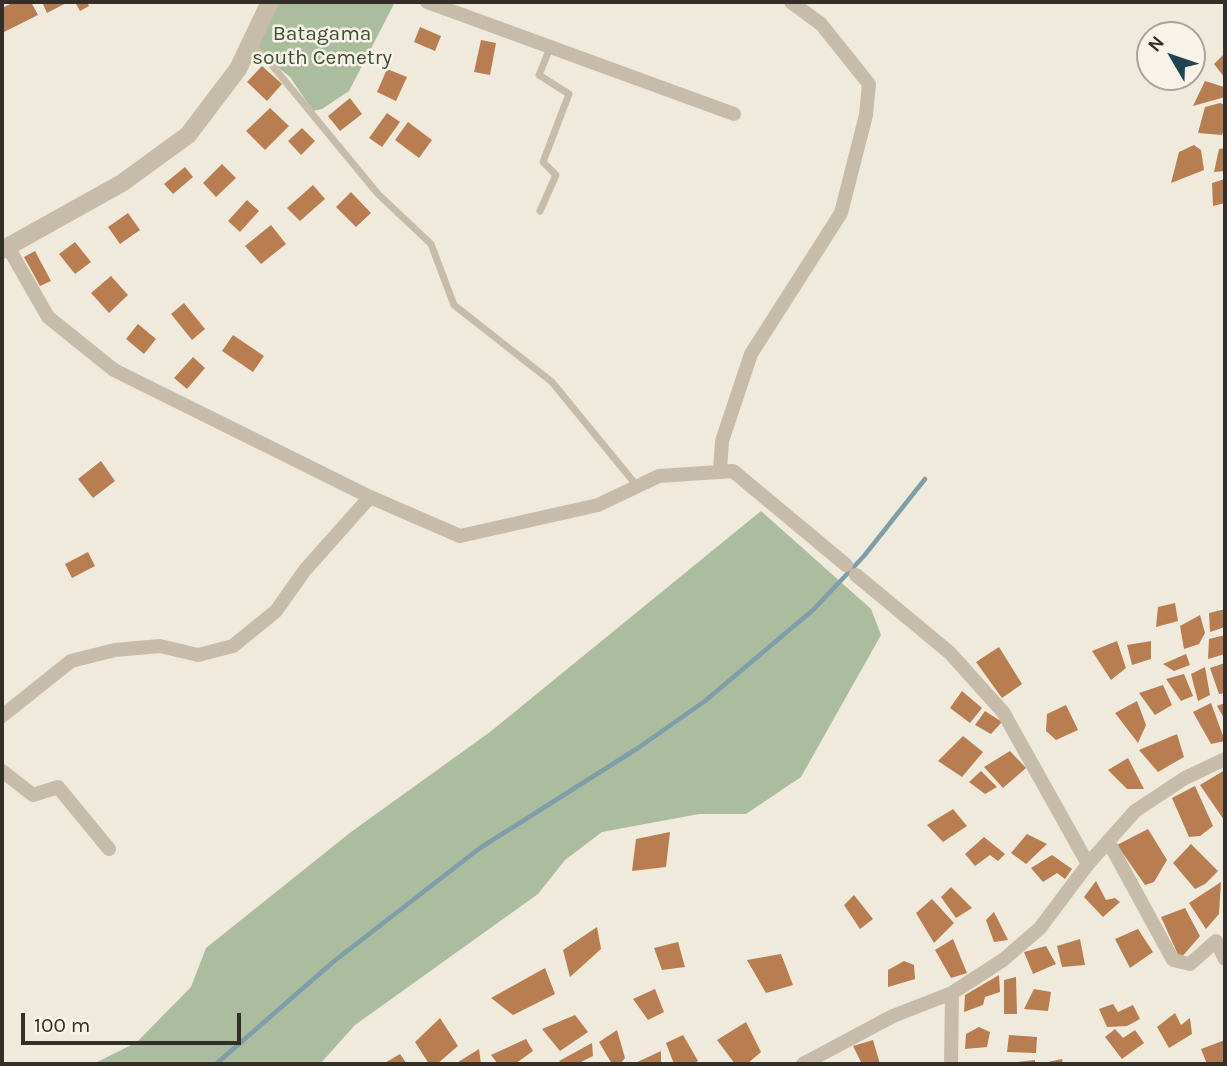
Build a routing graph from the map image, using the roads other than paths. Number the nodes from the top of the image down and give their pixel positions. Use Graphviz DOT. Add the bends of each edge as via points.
graph roads {
  1 [pos="270,2"];
  2 [pos="427,2"];
  3 [pos="791,2"];
  4 [pos="250,44"];
  5 [pos="551,46"];
  6 [pos="734,114"];
  7 [pos="540,211"];
  8 [pos="5,248"];
  9 [pos="720,470"];
  10 [pos="637,486"];
  11 [pos="370,497"];
  12 [pos="2,716"];
  13 [pos="1225,759"];
  14 [pos="2,771"];
  15 [pos="1108,841"];
  16 [pos="110,849"];
  17 [pos="1088,864"];
  18 [pos="1225,959"];
  19 [pos="952,993"];
  20 [pos="803,1064"];
  21 [pos="951,1064"];
  1 -- 4 [label="street"];
  2 -- 5 [label="street"];
  3 -- 9 [label="street" via="821,24 869,85 866,115 841,213 751,354 722,441"];
  4 -- 8 [label="street" via="238,69 188,135 122,183"];
  4 -- 10 [label="lane" via="379,194 431,244 454,305 552,382"];
  5 -- 6 [label="street"];
  5 -- 7 [label="lane" via="539,75 569,94 543,162 556,175"];
  8 -- 11 [label="street" via="48,317 114,370"];
  9 -- 10 [label="street" via="659,476"];
  9 -- 17 [label="street" via="733,471 950,653 1003,712"];
  10 -- 11 [label="street" via="598,505 460,536"];
  11 -- 12 [label="street" via="305,570 276,611 233,646 198,655 160,646 115,650 71,661"];
  13 -- 15 [label="street" via="1185,778 1135,811"];
  14 -- 16 [label="street" via="33,795 58,787"];
  15 -- 17 [label="street"];
  15 -- 18 [label="street" via="1173,960 1190,964 1216,941"];
  17 -- 19 [label="street" via="1040,928 1003,960"];
  19 -- 20 [label="street" via="893,1016"];
  19 -- 21 [label="street"];
}
